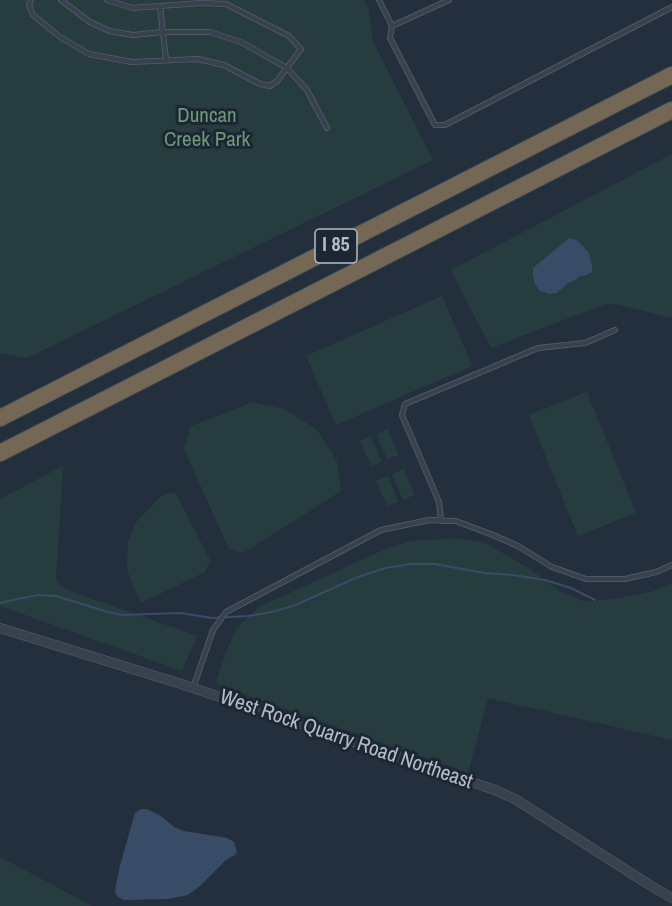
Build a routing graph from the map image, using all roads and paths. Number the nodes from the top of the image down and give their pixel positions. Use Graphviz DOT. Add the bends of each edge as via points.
graph roads {
  1 [pos="31,0"];
  2 [pos="61,0"];
  3 [pos="107,0"];
  4 [pos="379,0"];
  5 [pos="449,0"];
  6 [pos="160,6"];
  7 [pos="672,7"];
  8 [pos="392,26"];
  9 [pos="162,32"];
  10 [pos="166,60"];
  11 [pos="287,68"];
  12 [pos="672,75"];
  13 [pos="672,110"];
  14 [pos="327,128"];
  15 [pos="615,330"];
  16 [pos="0,418"];
  17 [pos="0,453"];
  18 [pos="441,521"];
  19 [pos="672,565"];
  20 [pos="0,628"];
  21 [pos="193,688"];
  22 [pos="672,898"];
  1 -- 10 [label="lane" via="33,15 89,54 132,62"];
  2 -- 9 [label="lane" via="109,31 133,35"];
  3 -- 6 [label="lane" via="132,8"];
  4 -- 8 [label="lane"];
  5 -- 8 [label="lane"];
  6 -- 9 [label="lane"];
  6 -- 11 [label="lane" via="226,4 289,36 301,49"];
  7 -- 8 [label="lane" via="445,125 435,124 430,115 390,38"];
  9 -- 10 [label="lane"];
  9 -- 11 [label="lane" via="210,32 241,42"];
  10 -- 11 [label="lane" via="198,59 225,65 270,86"];
  11 -- 14 [label="lane" via="307,90"];
  12 -- 16 [label="highway, I 85"];
  13 -- 17 [label="highway, I 85"];
  15 -- 18 [label="lane" via="585,343 538,348 405,404 402,415 439,501"];
  18 -- 19 [label="lane" via="456,521 493,534 552,567 586,579 625,579"];
  18 -- 21 [label="lane" via="381,530 226,612 213,630"];
  20 -- 21 [label="street, West Rock Quarry Road Northeast"];
  21 -- 22 [label="street, West Rock Quarry Road Northeast" via="495,790"];
}
